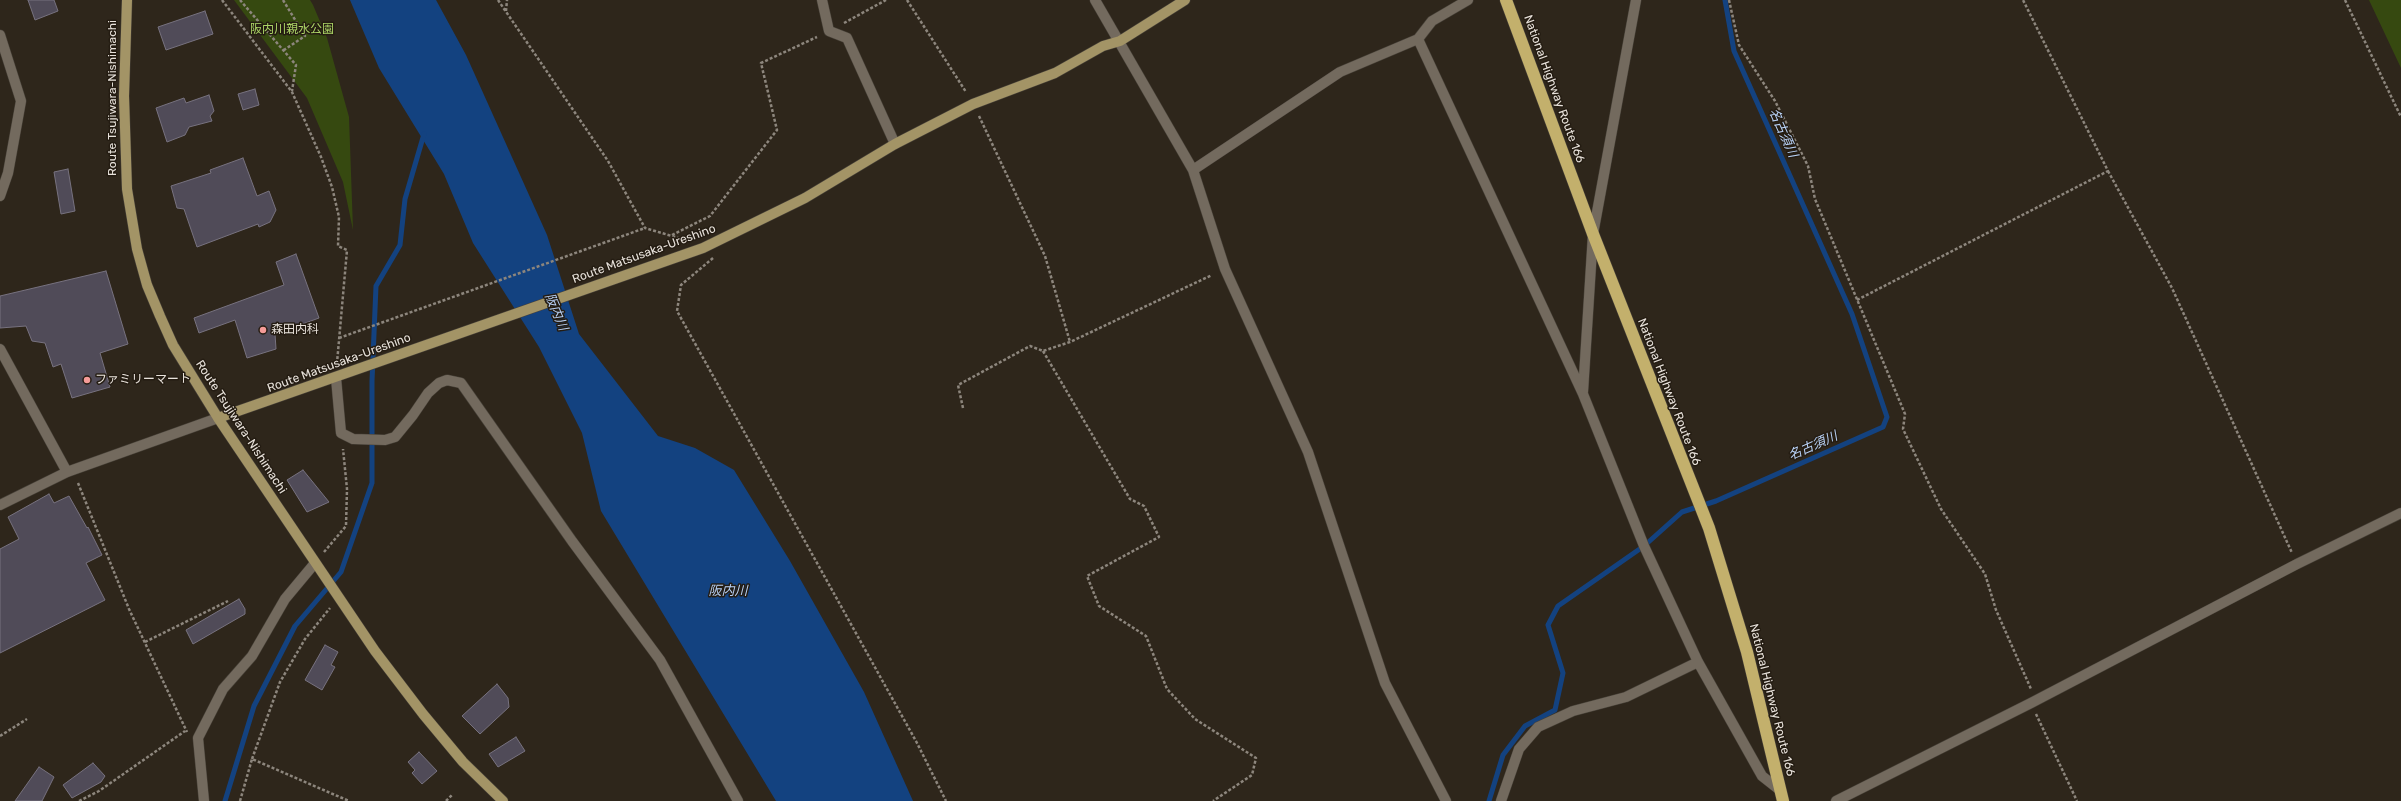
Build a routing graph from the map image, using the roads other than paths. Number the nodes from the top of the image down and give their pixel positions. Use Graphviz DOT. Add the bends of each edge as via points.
graph roads {
  1 [pos="127,0"];
  2 [pos="822,0"];
  3 [pos="1095,0"];
  4 [pos="1185,0"];
  5 [pos="1468,0"];
  6 [pos="1506,0"];
  7 [pos="1636,0"];
  8 [pos="0,35"];
  9 [pos="1418,39"];
  10 [pos="1120,41"];
  11 [pos="896,144"];
  12 [pos="1193,170"];
  13 [pos="0,196"];
  14 [pos="1593,234"];
  15 [pos="0,349"];
  16 [pos="336,378"];
  17 [pos="1583,394"];
  18 [pos="218,418"];
  19 [pos="70,470"];
  20 [pos="0,505"];
  21 [pos="2401,513"];
  22 [pos="315,563"];
  23 [pos="1698,662"];
  24 [pos="1782,796"];
  25 [pos="204,801"];
  26 [pos="502,801"];
  27 [pos="738,801"];
  28 [pos="1446,801"];
  29 [pos="1502,801"];
  30 [pos="1836,801"];
  1 -- 18 [label="main road, Route Tsujiwara-Nishimachi" via="125,162 137,249 147,285 168,333"];
  2 -- 11 [label="street" via="829,31 847,38"];
  3 -- 10 [label="street"];
  4 -- 10 [label="main road, Route Matsusaka-Ureshino"];
  5 -- 9 [label="street" via="1432,21"];
  6 -- 14 [label="highway, National Highway Route 166"];
  7 -- 14 [label="street"];
  8 -- 13 [label="street" via="22,101 8,173"];
  9 -- 12 [label="street" via="1340,72"];
  9 -- 17 [label="street"];
  10 -- 11 [label="main road, Route Matsusaka-Ureshino" via="1103,46 1055,73 973,104"];
  10 -- 12 [label="street"];
  11 -- 16 [label="main road, Route Matsusaka-Ureshino" via="805,198 704,248"];
  12 -- 28 [label="street" via="1225,269 1308,452 1385,683"];
  14 -- 17 [label="street"];
  14 -- 24 [label="highway, National Highway Route 166" via="1708,528 1748,652"];
  15 -- 19 [label="street"];
  16 -- 18 [label="main road, Route Matsusaka-Ureshino"];
  16 -- 27 [label="street" via="341,433 353,439 385,440 394,437 428,393 439,383 447,380 461,383 572,541 660,660"];
  17 -- 23 [label="street" via="1644,546"];
  18 -- 19 [label="street"];
  18 -- 22 [label="main road, Route Tsujiwara-Nishimachi"];
  19 -- 20 [label="street"];
  21 -- 30 [label="street"];
  22 -- 25 [label="street" via="285,600 252,656 223,689 198,738"];
  22 -- 26 [label="main road, Route Tsujiwara-Nishimachi" via="375,651 423,714 463,762"];
  23 -- 24 [label="street" via="1762,776"];
  23 -- 29 [label="street" via="1626,697 1573,711 1538,727 1519,749"];
}
